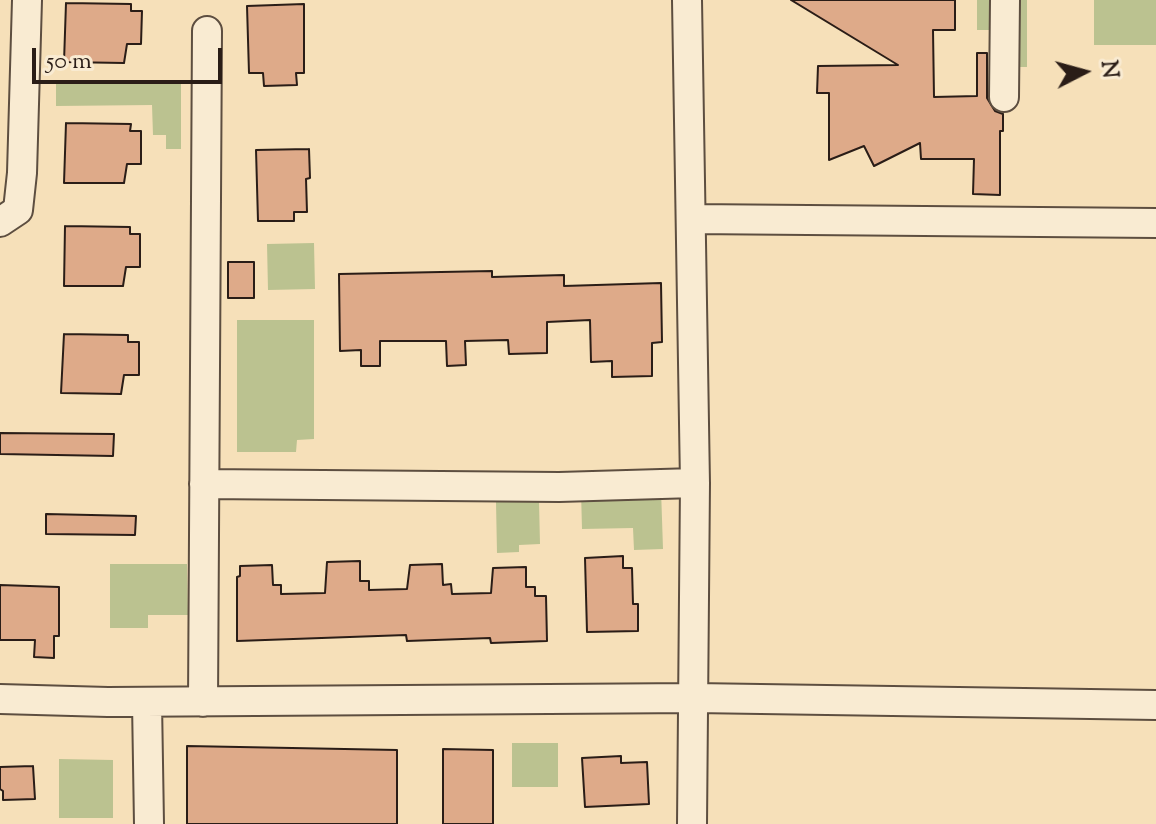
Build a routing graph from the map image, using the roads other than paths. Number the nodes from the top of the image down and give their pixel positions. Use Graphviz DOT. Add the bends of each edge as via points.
graph roads {
  1 [pos="27,0"];
  2 [pos="687,0"];
  3 [pos="1005,0"];
  4 [pos="207,31"];
  5 [pos="1004,97"];
  6 [pos="692,219"];
  7 [pos="0,222"];
  8 [pos="1156,223"];
  9 [pos="695,483"];
  10 [pos="204,484"];
  11 [pos="695,698"];
  12 [pos="0,699"];
  13 [pos="147,702"];
  14 [pos="203,702"];
  15 [pos="1156,705"];
  16 [pos="149,824"];
  17 [pos="692,824"];
  1 -- 7 [label="street" via="18,210"];
  2 -- 6 [label="street"];
  3 -- 5 [label="street"];
  4 -- 10 [label="street"];
  6 -- 8 [label="street"];
  6 -- 9 [label="street"];
  9 -- 10 [label="street"];
  9 -- 11 [label="street"];
  10 -- 14 [label="street"];
  11 -- 14 [label="street"];
  11 -- 15 [label="street"];
  11 -- 17 [label="street"];
  12 -- 13 [label="street"];
  13 -- 14 [label="street"];
  13 -- 16 [label="street"];
}
